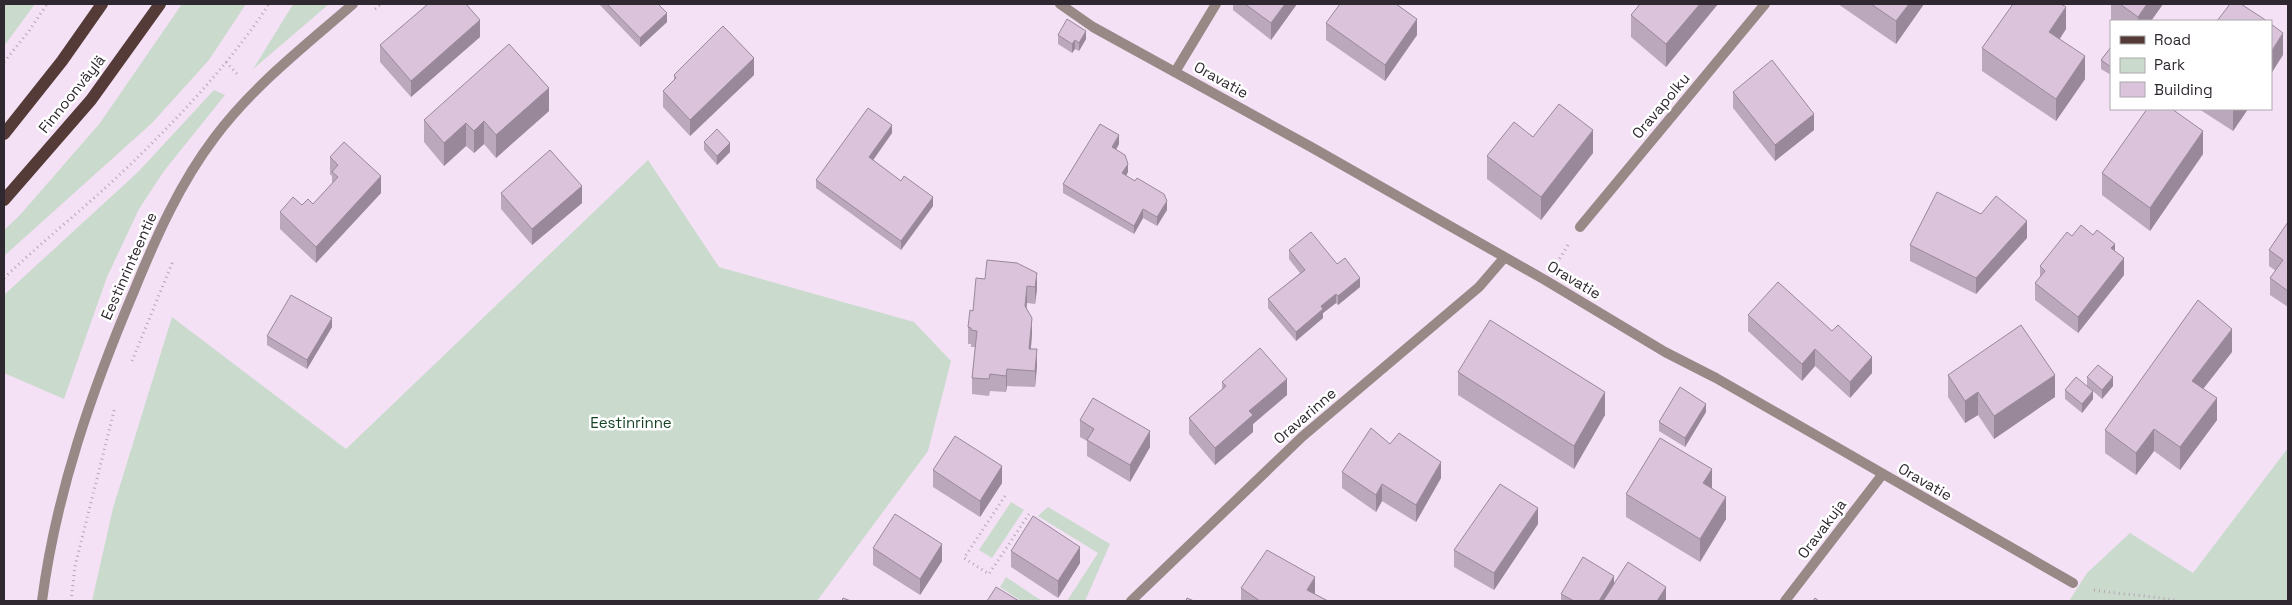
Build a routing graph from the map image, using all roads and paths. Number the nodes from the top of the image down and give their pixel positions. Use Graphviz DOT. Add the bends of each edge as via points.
graph roads {
  1 [pos="47,4"];
  2 [pos="102,4"];
  3 [pos="160,4"];
  4 [pos="269,4"];
  5 [pos="353,4"];
  6 [pos="1060,4"];
  7 [pos="1216,4"];
  8 [pos="1765,4"];
  9 [pos="4,62"];
  10 [pos="1176,72"];
  11 [pos="4,134"];
  12 [pos="4,200"];
  13 [pos="1580,228"];
  14 [pos="175,256"];
  15 [pos="1504,258"];
  16 [pos="4,278"];
  17 [pos="1545,280"];
  18 [pos="131,363"];
  19 [pos="115,404"];
  20 [pos="1882,475"];
  21 [pos="1005,496"];
  22 [pos="1029,514"];
  23 [pos="2073,583"];
  24 [pos="42,601"];
  25 [pos="70,601"];
  26 [pos="1131,601"];
  27 [pos="1785,601"];
  28 [pos="2178,601"];
  1 -- 9 [label="path"];
  2 -- 11 [label="main road, Finnoonväylä"];
  3 -- 12 [label="main road, Finnoonväylä" via="91,100"];
  4 -- 16 [label="path" via="250,34 206,87 133,162"];
  5 -- 24 [label="street, Eestinrinteentie" via="253,93 215,136 187,176 102,366 68,472"];
  6 -- 10 [label="street, Oravatie" via="1093,27"];
  7 -- 10 [label="street"];
  8 -- 13 [label="street, Oravapolku"];
  10 -- 15 [label="street, Oravatie"];
  13 -- 17 [label="path"];
  14 -- 18 [label="path"];
  15 -- 17 [label="street, Oravatie"];
  15 -- 26 [label="street, Oravarinne" via="1479,287 1303,436"];
  17 -- 20 [label="street, Oravatie"];
  19 -- 25 [label="path" via="75,566"];
  20 -- 23 [label="street, Oravatie"];
  20 -- 27 [label="street, Oravakuja"];
  21 -- 22 [label="path" via="964,558 989,574"];
  23 -- 28 [label="path" via="2110,593 2149,595"];
}
